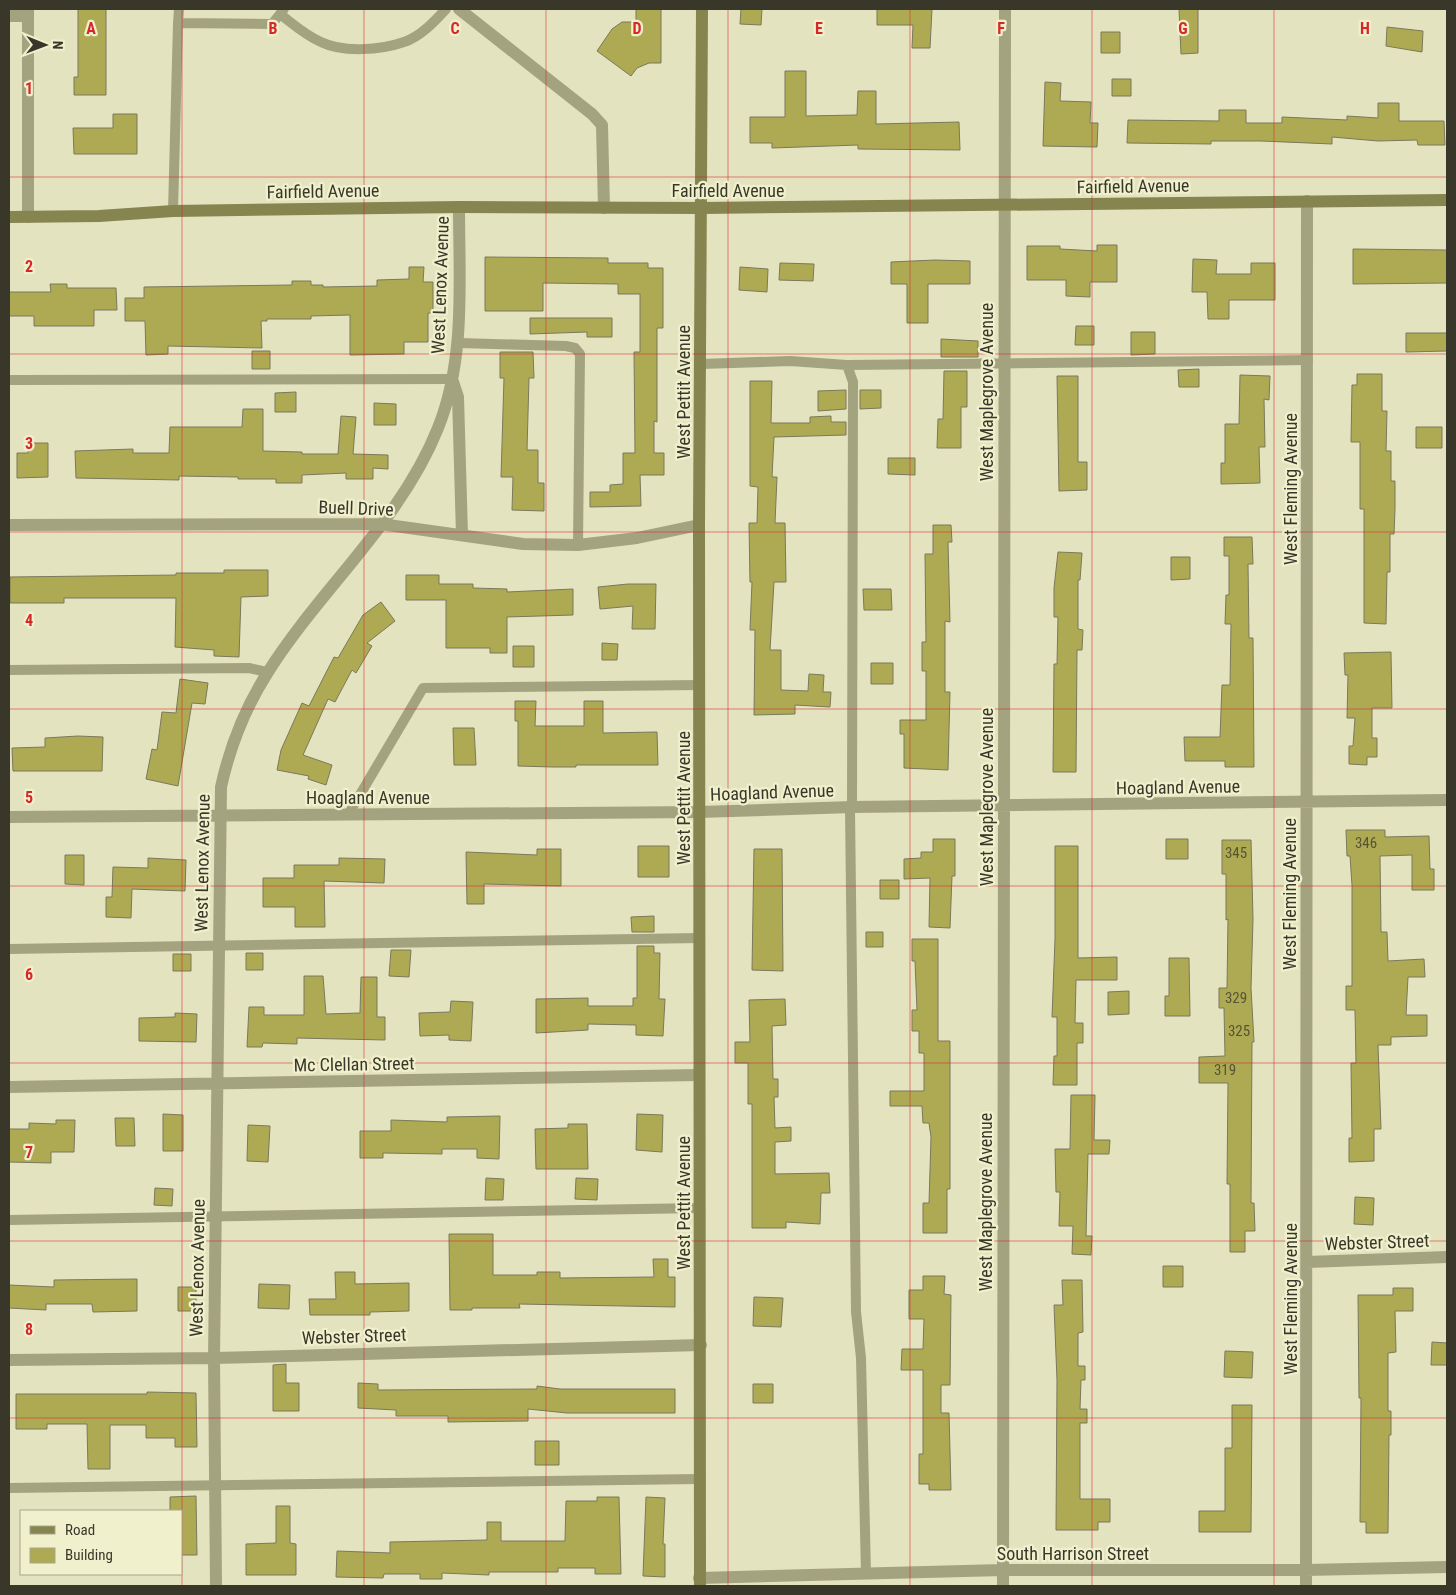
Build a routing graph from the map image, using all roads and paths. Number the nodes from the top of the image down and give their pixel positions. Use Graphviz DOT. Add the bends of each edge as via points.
graph roads {
  1 [pos="179,9"];
  2 [pos="446,9"];
  3 [pos="459,9"];
  4 [pos="702,9"];
  5 [pos="1004,9"];
  6 [pos="282,11"];
  7 [pos="28,12"];
  8 [pos="9,16"];
  9 [pos="178,23"];
  10 [pos="1447,200"];
  11 [pos="1307,201"];
  12 [pos="1005,205"];
  13 [pos="459,207"];
  14 [pos="604,208"];
  15 [pos="702,208"];
  16 [pos="173,211"];
  17 [pos="9,216"];
  18 [pos="28,216"];
  19 [pos="459,343"];
  20 [pos="1308,360"];
  21 [pos="1004,363"];
  22 [pos="701,364"];
  23 [pos="847,365"];
  24 [pos="452,379"];
  25 [pos="9,380"];
  26 [pos="381,524"];
  27 [pos="9,525"];
  28 [pos="699,525"];
  29 [pos="462,535"];
  30 [pos="578,546"];
  31 [pos="9,670"];
  32 [pos="267,672"];
  33 [pos="700,685"];
  34 [pos="1447,800"];
  35 [pos="1307,803"];
  36 [pos="1003,806"];
  37 [pos="852,807"];
  38 [pos="700,812"];
  39 [pos="348,815"];
  40 [pos="219,816"];
  41 [pos="9,817"];
  42 [pos="700,938"];
  43 [pos="217,945"];
  44 [pos="9,950"];
  45 [pos="699,1075"];
  46 [pos="216,1084"];
  47 [pos="9,1087"];
  48 [pos="700,1208"];
  49 [pos="215,1217"];
  50 [pos="9,1220"];
  51 [pos="1447,1257"];
  52 [pos="1307,1262"];
  53 [pos="701,1345"];
  54 [pos="214,1358"];
  55 [pos="9,1360"];
  56 [pos="700,1479"];
  57 [pos="215,1486"];
  58 [pos="9,1488"];
  59 [pos="1447,1567"];
  60 [pos="1003,1570"];
  61 [pos="1306,1570"];
  62 [pos="866,1574"];
  63 [pos="700,1582"];
  64 [pos="216,1586"];
  65 [pos="1003,1586"];
  66 [pos="1306,1586"];
  1 -- 9 [label="lane"];
  2 -- 6 [label="lane" via="406,42 361,48 322,43 302,32"];
  3 -- 14 [label="street" via="602,125"];
  4 -- 15 [label="street, West Pettit Avenue"];
  5 -- 12 [label="street, West Maplegrove Avenue"];
  6 -- 9 [label="lane" via="272,24"];
  7 -- 8 [label="street"];
  7 -- 18 [label="street"];
  9 -- 16 [label="lane"];
  10 -- 11 [label="street, Fairfield Avenue"];
  11 -- 12 [label="street, Fairfield Avenue"];
  11 -- 20 [label="street, West Fleming Avenue"];
  12 -- 15 [label="street, Fairfield Avenue"];
  12 -- 21 [label="street, West Maplegrove Avenue"];
  13 -- 14 [label="street, Fairfield Avenue"];
  13 -- 16 [label="street, Fairfield Avenue"];
  13 -- 19 [label="street, West Lenox Avenue"];
  14 -- 15 [label="street, Fairfield Avenue"];
  15 -- 22 [label="street, West Pettit Avenue"];
  16 -- 18 [label="street, Fairfield Avenue"];
  17 -- 18 [label="street, Fairfield Avenue"];
  19 -- 24 [label="street, West Lenox Avenue"];
  19 -- 30 [label="lane" via="566,346 575,348 580,354"];
  20 -- 21 [label="lane"];
  20 -- 35 [label="street, West Fleming Avenue"];
  21 -- 23 [label="lane"];
  21 -- 36 [label="street, West Maplegrove Avenue"];
  22 -- 23 [label="lane" via="790,361"];
  22 -- 28 [label="street, West Pettit Avenue"];
  23 -- 37 [label="lane" via="853,382 854,416"];
  24 -- 25 [label="lane"];
  24 -- 26 [label="street, West Lenox Avenue" via="439,427 410,485"];
  24 -- 29 [label="street" via="458,397"];
  26 -- 27 [label="street, Buell Drive"];
  26 -- 29 [label="street, Buell Drive"];
  26 -- 32 [label="street, West Lenox Avenue"];
  28 -- 30 [label="street, Buell Drive"];
  28 -- 33 [label="street, West Pettit Avenue"];
  29 -- 30 [label="street, Buell Drive" via="523,544"];
  31 -- 32 [label="lane" via="249,668"];
  32 -- 40 [label="street, West Lenox Avenue" via="228,753 220,787"];
  33 -- 38 [label="street, West Pettit Avenue"];
  33 -- 39 [label="lane" via="423,688"];
  34 -- 35 [label="street, Hoagland Avenue"];
  35 -- 36 [label="street, Hoagland Avenue"];
  35 -- 52 [label="street, West Fleming Avenue"];
  36 -- 37 [label="street, Hoagland Avenue"];
  36 -- 60 [label="street, West Maplegrove Avenue"];
  37 -- 38 [label="street, Hoagland Avenue"];
  37 -- 62 [label="lane" via="856,1312 861,1358"];
  38 -- 39 [label="street, Hoagland Avenue"];
  38 -- 42 [label="street, West Pettit Avenue"];
  39 -- 40 [label="street, Hoagland Avenue"];
  40 -- 41 [label="street, Hoagland Avenue"];
  40 -- 43 [label="street, West Lenox Avenue"];
  42 -- 43 [label="lane"];
  42 -- 45 [label="street, West Pettit Avenue"];
  43 -- 44 [label="lane"];
  43 -- 46 [label="street, West Lenox Avenue"];
  45 -- 46 [label="street, Mc Clellan Street"];
  45 -- 48 [label="street, West Pettit Avenue"];
  46 -- 47 [label="street, Mc Clellan Street"];
  46 -- 49 [label="street, West Lenox Avenue"];
  48 -- 49 [label="lane"];
  48 -- 53 [label="street, West Pettit Avenue"];
  49 -- 50 [label="lane"];
  49 -- 54 [label="street, West Lenox Avenue"];
  51 -- 52 [label="street, Webster Street"];
  52 -- 61 [label="street, West Fleming Avenue"];
  53 -- 54 [label="street, Webster Street"];
  53 -- 56 [label="street, West Pettit Avenue"];
  54 -- 55 [label="street, Webster Street"];
  54 -- 57 [label="street, West Lenox Avenue"];
  56 -- 57 [label="lane"];
  56 -- 63 [label="street, West Pettit Avenue"];
  57 -- 58 [label="lane"];
  57 -- 64 [label="street, West Lenox Avenue"];
  59 -- 61 [label="street, South Harrison Street"];
  60 -- 61 [label="street, South Harrison Street"];
  60 -- 62 [label="street, South Harrison Street"];
  60 -- 65 [label="street, West Maplegrove Avenue"];
  61 -- 66 [label="street, West Fleming Avenue"];
  62 -- 63 [label="street, South Harrison Street"];
}
